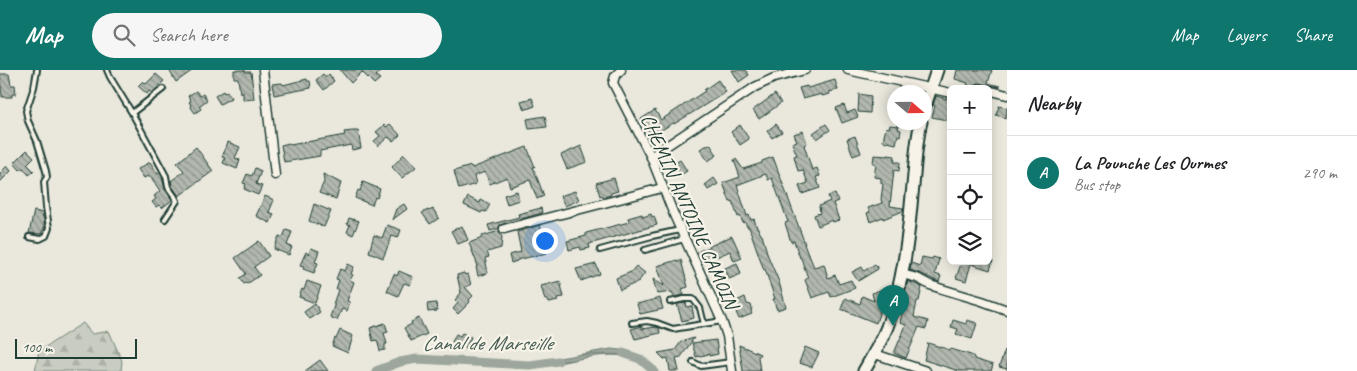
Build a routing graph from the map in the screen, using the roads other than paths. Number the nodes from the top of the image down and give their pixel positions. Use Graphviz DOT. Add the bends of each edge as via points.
graph roads {
  1 [pos="37,70"];
  2 [pos="107,70"];
  3 [pos="263,70"];
  4 [pos="621,70"];
  5 [pos="805,70"];
  6 [pos="848,70"];
  7 [pos="937,70"];
  8 [pos="916,85"];
  9 [pos="931,85"];
  10 [pos="932,88"];
  11 [pos="164,89"];
  12 [pos="992,91"];
  13 [pos="947,92"];
  14 [pos="1007,95"];
  15 [pos="132,113"];
  16 [pos="920,130"];
  17 [pos="656,153"];
  18 [pos="275,175"];
  19 [pos="662,188"];
  20 [pos="164,219"];
  21 [pos="504,229"];
  22 [pos="680,230"];
  23 [pos="29,237"];
  24 [pos="684,239"];
  25 [pos="600,250"];
  26 [pos="645,250"];
  27 [pos="902,274"];
  28 [pos="670,302"];
  29 [pos="1007,310"];
  30 [pos="722,321"];
  31 [pos="632,323"];
  32 [pos="704,324"];
  33 [pos="875,354"];
  34 [pos="693,362"];
  35 [pos="730,362"];
  36 [pos="732,371"];
  37 [pos="864,371"];
  38 [pos="926,371"];
  1 -- 23 [label="lane" via="26,111 46,171 48,228 46,236 40,239"];
  2 -- 15 [label="lane"];
  3 -- 18 [label="street"];
  4 -- 19 [label="street, CHEMIN ANTOINE CAMOIN" via="613,83 651,157"];
  5 -- 17 [label="street" via="755,87"];
  6 -- 8 [label="street"];
  7 -- 9 [label="street"];
  10 -- 13 [label="street"];
  11 -- 15 [label="lane"];
  12 -- 14 [label="street"];
  15 -- 20 [label="lane" via="175,196 175,204"];
  16 -- 27 [label="street"];
  19 -- 21 [label="street"];
  19 -- 22 [label="street, CHEMIN ANTOINE CAMOIN"];
  22 -- 24 [label="street, CHEMIN ANTOINE CAMOIN"];
  22 -- 25 [label="lane"];
  24 -- 26 [label="lane"];
  24 -- 30 [label="street, CHEMIN ANTOINE CAMOIN"];
  27 -- 29 [label="street"];
  27 -- 33 [label="street" via="887,327"];
  28 -- 32 [label="lane" via="693,299 700,308"];
  30 -- 32 [label="lane"];
  30 -- 35 [label="street, CHEMIN ANTOINE CAMOIN"];
  31 -- 32 [label="lane" via="657,322 673,329"];
  33 -- 37 [label="street"];
  33 -- 38 [label="street"];
  34 -- 35 [label="lane" via="701,366"];
  35 -- 36 [label="street, CHEMIN ANTOINE CAMOIN"];
}
